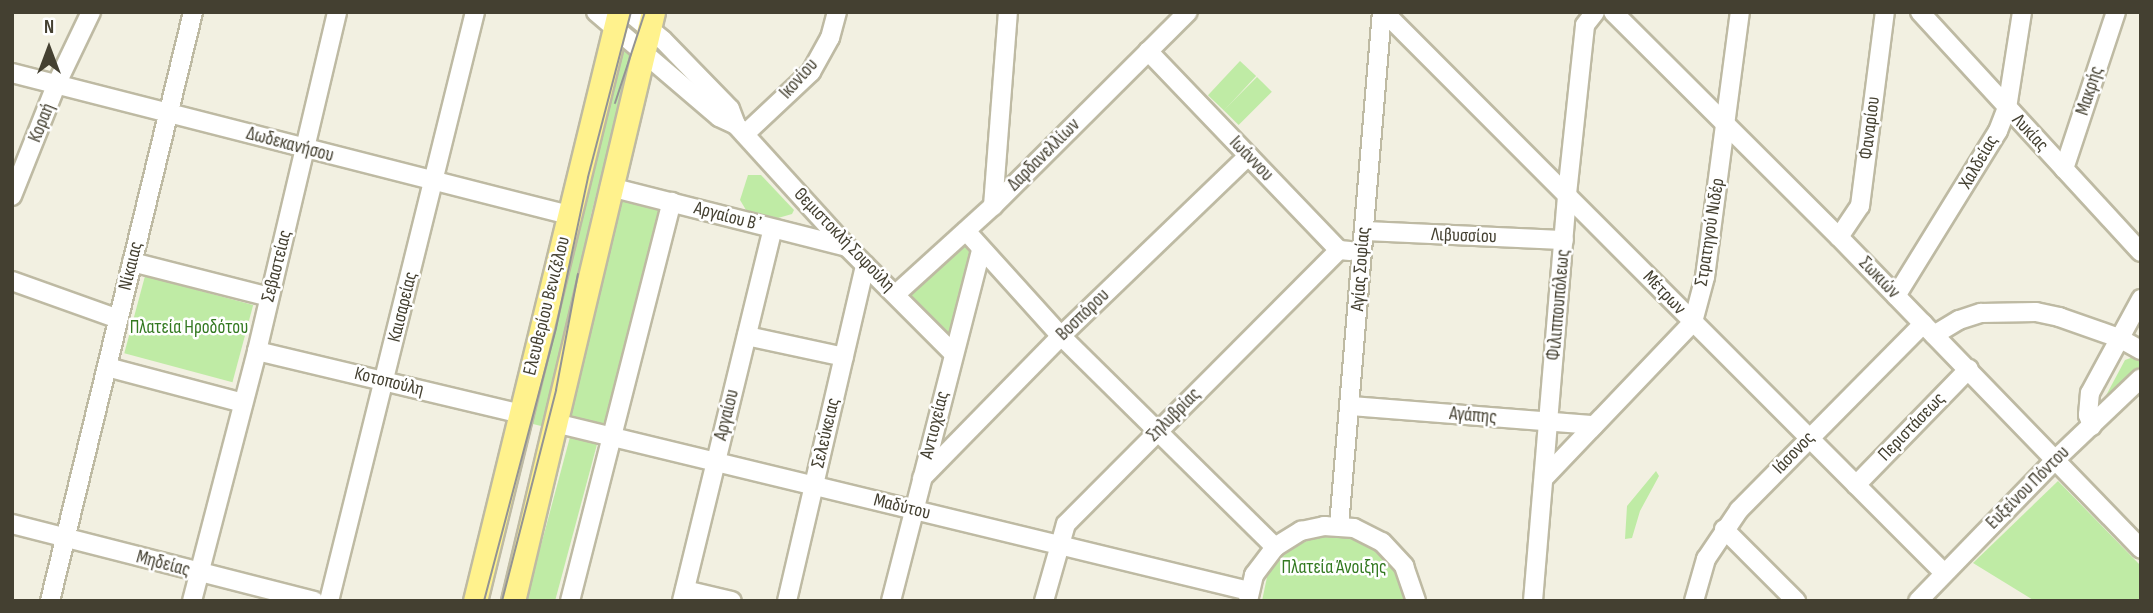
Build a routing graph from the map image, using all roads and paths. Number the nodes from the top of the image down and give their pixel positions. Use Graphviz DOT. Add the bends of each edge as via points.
graph roads {
  1 [pos="90,12"];
  2 [pos="193,12"];
  3 [pos="337,12"];
  4 [pos="475,12"];
  5 [pos="596,12"];
  6 [pos="836,12"];
  7 [pos="1008,12"];
  8 [pos="1188,12"];
  9 [pos="1383,12"];
  10 [pos="1595,12"];
  11 [pos="1613,12"];
  12 [pos="1740,12"];
  13 [pos="1885,12"];
  14 [pos="1920,12"];
  15 [pos="2022,12"];
  16 [pos="2116,12"];
  17 [pos="621,18"];
  18 [pos="651,20"];
  19 [pos="642,51"];
  20 [pos="1147,51"];
  21 [pos="12,73"];
  22 [pos="57,83"];
  23 [pos="2007,108"];
  24 [pos="169,111"];
  25 [pos="1726,125"];
  26 [pos="740,129"];
  27 [pos="306,150"];
  28 [pos="1248,156"];
  29 [pos="2064,169"];
  30 [pos="434,182"];
  31 [pos="610,187"];
  32 [pos="1567,194"];
  33 [pos="12,196"];
  34 [pos="672,202"];
  35 [pos="993,206"];
  36 [pos="569,215"];
  37 [pos="773,229"];
  38 [pos="966,231"];
  39 [pos="1364,231"];
  40 [pos="1839,237"];
  41 [pos="1564,240"];
  42 [pos="847,247"];
  43 [pos="981,250"];
  44 [pos="1339,250"];
  45 [pos="1362,252"];
  46 [pos="2141,252"];
  47 [pos="132,262"];
  48 [pos="866,265"];
  49 [pos="12,281"];
  50 [pos="897,293"];
  51 [pos="1896,296"];
  52 [pos="269,297"];
  53 [pos="2141,299"];
  54 [pos="118,320"];
  55 [pos="1693,322"];
  56 [pos="1929,330"];
  57 [pos="747,336"];
  58 [pos="1061,336"];
  59 [pos="2119,338"];
  60 [pos="2141,350"];
  61 [pos="257,351"];
  62 [pos="953,353"];
  63 [pos="844,357"];
  64 [pos="107,366"];
  65 [pos="1969,369"];
  66 [pos="2141,378"];
  67 [pos="384,381"];
  68 [pos="243,402"];
  69 [pos="1351,406"];
  70 [pos="521,414"];
  71 [pos="555,423"];
  72 [pos="1549,423"];
  73 [pos="1594,425"];
  74 [pos="2091,426"];
  75 [pos="1156,432"];
  76 [pos="614,437"];
  77 [pos="1808,438"];
  78 [pos="2056,459"];
  79 [pos="715,462"];
  80 [pos="1545,477"];
  81 [pos="922,478"];
  82 [pos="814,485"];
  83 [pos="1856,485"];
  84 [pos="914,509"];
  85 [pos="12,524"];
  86 [pos="1339,526"];
  87 [pos="1724,529"];
  88 [pos="65,539"];
  89 [pos="1058,544"];
  90 [pos="1275,547"];
  91 [pos="2141,549"];
  92 [pos="199,573"];
  93 [pos="1944,573"];
  94 [pos="684,595"];
  95 [pos="1249,596"];
  96 [pos="50,601"];
  97 [pos="192,601"];
  98 [pos="314,601"];
  99 [pos="330,601"];
  100 [pos="475,601"];
  101 [pos="513,601"];
  102 [pos="570,601"];
  103 [pos="732,601"];
  104 [pos="787,601"];
  105 [pos="891,601"];
  106 [pos="1044,601"];
  107 [pos="1416,601"];
  108 [pos="1533,601"];
  109 [pos="1694,601"];
  110 [pos="1796,601"];
  111 [pos="1918,601"];
  1 -- 22 [label="street, Κοραή"];
  2 -- 24 [label="street, Νίκαιας"];
  3 -- 27 [label="street, Σεβαστείας"];
  4 -- 30 [label="street, Καισαρείας"];
  5 -- 17 [label="street"];
  6 -- 26 [label="street, Ικονίου" via="830,38 811,72"];
  7 -- 35 [label="street"];
  8 -- 20 [label="street, Δαρδανελλίων"];
  9 -- 32 [label="street, Μέτρων"];
  9 -- 39 [label="street, Αγίας Σοφίας"];
  10 -- 32 [label="street, Φιλιππουπόλεως" via="1586,25"];
  11 -- 25 [label="street, Σωκιών"];
  12 -- 25 [label="street, Στρατηγού Νιδέρ"];
  13 -- 40 [label="street, Φαναρίου" via="1860,206"];
  14 -- 23 [label="street, Λυκίας"];
  15 -- 23 [label="street, Χαλδείας"];
  16 -- 29 [label="street, Μακρής"];
  17 -- 18 [label="street, Θεμιστοκλή Σοφούλη"];
  17 -- 19 [label="street, Θεμιστοκλή Σοφούλη"];
  17 -- 36 [label="main road, Ελευθερίου Βενιζέλου"];
  18 -- 19 [label="main road, Ελευθερίου Βενιζέλου"];
  18 -- 26 [label="street, Θεμιστοκλή Σοφούλη" via="730,109"];
  19 -- 26 [label="street, Θεμιστοκλή Σοφούλη" via="719,117"];
  19 -- 31 [label="main road, Ελευθερίου Βενιζέλου"];
  20 -- 28 [label="street, Ιωάννου"];
  20 -- 35 [label="street, Δαρδανελλίων"];
  21 -- 22 [label="street, Δωδεκανήσου"];
  22 -- 24 [label="street, Δωδεκανήσου"];
  22 -- 33 [label="street, Κοραή"];
  23 -- 29 [label="street, Λυκίας"];
  23 -- 51 [label="street, Χαλδείας" via="1998,131"];
  24 -- 27 [label="street, Δωδεκανήσου"];
  24 -- 47 [label="street, Νίκαιας"];
  25 -- 40 [label="street, Σωκιών"];
  25 -- 55 [label="street, Στρατηγού Νιδέρ" via="1705,277"];
  26 -- 42 [label="street, Θεμιστοκλή Σοφούλη"];
  27 -- 30 [label="street, Δωδεκανήσου"];
  27 -- 52 [label="street, Σεβαστείας"];
  28 -- 44 [label="street, Ιωάννου"];
  28 -- 58 [label="street, Βοσπόρου"];
  29 -- 46 [label="street, Λυκίας"];
  30 -- 36 [label="street, Δωδεκανήσου"];
  30 -- 67 [label="street, Καισαρείας"];
  31 -- 34 [label="street, Αργαίου Β᾽"];
  31 -- 71 [label="main road, Ελευθερίου Βενιζέλου"];
  32 -- 41 [label="street, Φιλιππουπόλεως"];
  32 -- 55 [label="street, Μέτρων"];
  34 -- 37 [label="street, Αργαίου Β᾽"];
  34 -- 76 [label="street"];
  35 -- 38 [label="street, Δαρδανελλίων"];
  36 -- 70 [label="main road, Ελευθερίου Βενιζέλου"];
  37 -- 42 [label="street, Αργαίου Β᾽"];
  37 -- 57 [label="street, Αργαίου"];
  38 -- 43 [label="street"];
  38 -- 50 [label="street, Δαρδανελλίων"];
  39 -- 41 [label="street, Λιβυσσίου"];
  39 -- 45 [label="street, Αγίας Σοφίας"];
  40 -- 51 [label="street, Σωκιών"];
  41 -- 72 [label="street, Φιλιππουπόλεως"];
  42 -- 48 [label="street, Θεμιστοκλή Σοφούλη"];
  43 -- 58 [label="street"];
  43 -- 62 [label="street, Αντιοχείας"];
  44 -- 45 [label="street"];
  44 -- 75 [label="street, Σηλυβρίας"];
  45 -- 69 [label="street, Αγίας Σοφίας"];
  47 -- 52 [label="street"];
  47 -- 54 [label="street, Νίκαιας"];
  48 -- 50 [label="street, Θεμιστοκλή Σοφούλη"];
  48 -- 63 [label="street, Σελεύκειας"];
  49 -- 54 [label="street"];
  50 -- 62 [label="street, Θεμιστοκλή Σοφούλη"];
  51 -- 56 [label="street, Σωκιών"];
  52 -- 61 [label="street, Σεβαστείας"];
  53 -- 59 [label="street"];
  54 -- 64 [label="street, Νίκαιας"];
  55 -- 73 [label="street, Στρατηγού Νιδέρ"];
  55 -- 77 [label="street, Μέτρων"];
  56 -- 59 [label="street, Ιάσονος" via="2008,310 2059,317"];
  56 -- 65 [label="street, Σωκιών"];
  56 -- 77 [label="street, Ιάσονος"];
  57 -- 63 [label="street"];
  57 -- 79 [label="street, Αργαίου"];
  58 -- 75 [label="street"];
  58 -- 81 [label="street, Βοσπόρου"];
  59 -- 60 [label="street, Ιάσονος"];
  59 -- 74 [label="street" via="2090,393"];
  61 -- 67 [label="street, Κοτοπούλη"];
  61 -- 68 [label="street, Σεβαστείας"];
  62 -- 81 [label="street, Αντιοχείας"];
  63 -- 82 [label="street, Σελεύκειας"];
  64 -- 68 [label="street"];
  64 -- 88 [label="street, Νίκαιας"];
  65 -- 78 [label="street, Σωκιών"];
  65 -- 83 [label="street, Περιστάσεως"];
  66 -- 74 [label="street, Ευξείνου Πόντου"];
  67 -- 70 [label="street, Κοτοπούλη"];
  67 -- 99 [label="street, Καισαρείας"];
  68 -- 92 [label="street, Σεβαστείας"];
  69 -- 72 [label="street, Αγάπης"];
  69 -- 86 [label="street, Αγίας Σοφίας"];
  70 -- 100 [label="main road, Ελευθερίου Βενιζέλου"];
  71 -- 76 [label="street, Μαδύτου"];
  71 -- 101 [label="main road, Ελευθερίου Βενιζέλου"];
  72 -- 73 [label="street, Αγάπης"];
  72 -- 80 [label="street, Φιλιππουπόλεως"];
  73 -- 80 [label="street, Στρατηγού Νιδέρ"];
  74 -- 78 [label="street, Ευξείνου Πόντου"];
  75 -- 89 [label="street, Σηλυβρίας" via="1066,524"];
  75 -- 90 [label="street"];
  76 -- 79 [label="street, Μαδύτου"];
  76 -- 102 [label="street"];
  77 -- 83 [label="street, Μέτρων"];
  77 -- 87 [label="street, Ιάσονος"];
  78 -- 91 [label="street, Σωκιών"];
  78 -- 93 [label="street, Ευξείνου Πόντου"];
  79 -- 82 [label="street, Μαδύτου"];
  79 -- 94 [label="street, Αργαίου"];
  80 -- 108 [label="street, Φιλιππουπόλεως"];
  81 -- 84 [label="street, Αντιοχείας"];
  82 -- 84 [label="street, Μαδύτου"];
  82 -- 104 [label="street, Σελεύκειας"];
  83 -- 93 [label="street, Μέτρων"];
  84 -- 89 [label="street, Μαδύτου"];
  84 -- 105 [label="street, Αντιοχείας"];
  85 -- 88 [label="street, Μηδείας"];
  86 -- 90 [label="street" via="1301,531"];
  86 -- 107 [label="street" via="1369,534 1394,553 1412,581"];
  87 -- 109 [label="street, Ιάσονος" via="1706,559"];
  87 -- 110 [label="street"];
  88 -- 92 [label="street, Μηδείας"];
  88 -- 96 [label="street, Νίκαιας"];
  89 -- 95 [label="street, Μαδύτου"];
  89 -- 106 [label="street, Σηλυβρίας"];
  90 -- 95 [label="street" via="1263,560"];
  92 -- 97 [label="street, Σεβαστείας"];
  92 -- 98 [label="street, Μηδείας"];
  93 -- 111 [label="street, Ευξείνου Πόντου"];
  94 -- 103 [label="street"];
}
